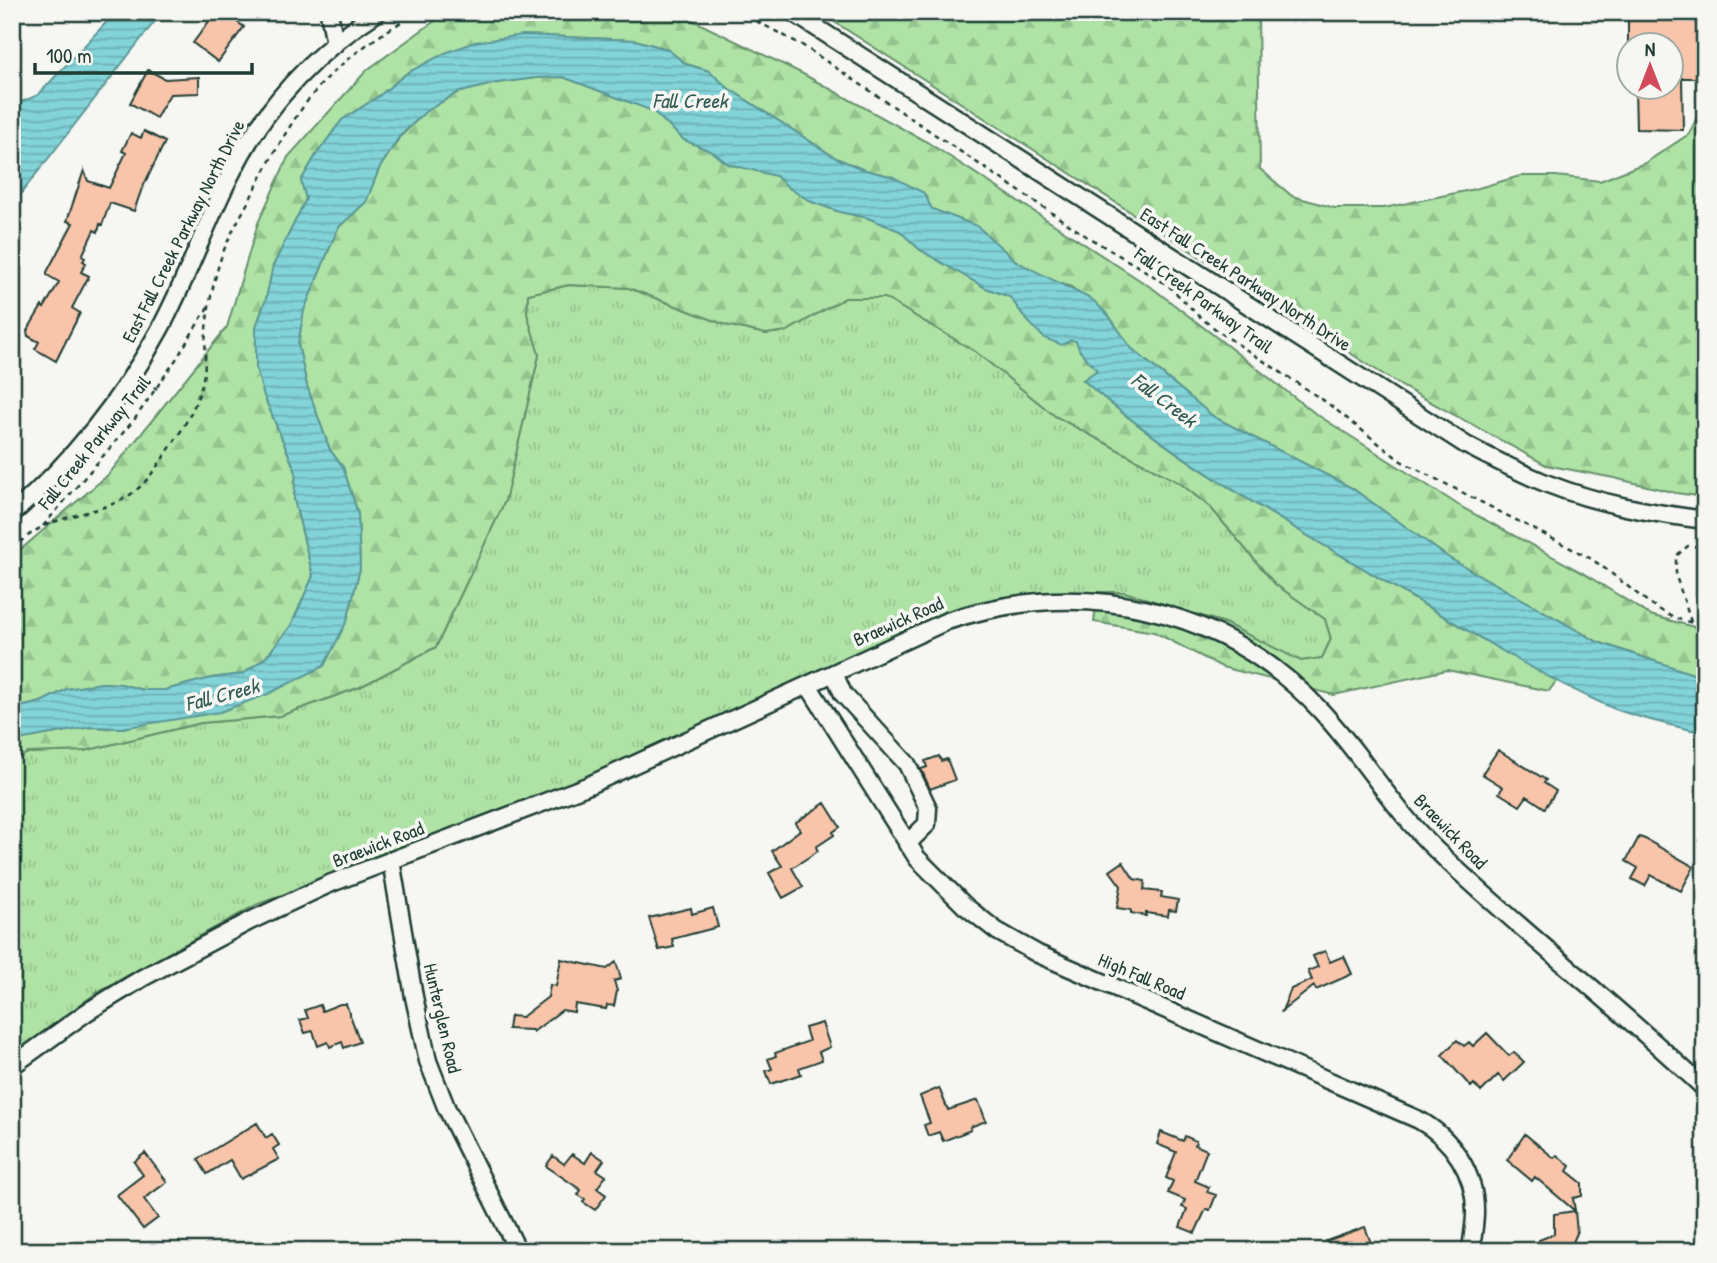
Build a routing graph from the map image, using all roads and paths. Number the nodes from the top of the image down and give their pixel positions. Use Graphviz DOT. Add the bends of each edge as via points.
graph roads {
  1 [pos="329,12"];
  2 [pos="378,12"];
  3 [pos="418,12"];
  4 [pos="739,12"];
  5 [pos="792,12"];
  6 [pos="335,44"];
  7 [pos="210,302"];
  8 [pos="12,514"];
  9 [pos="1705,520"];
  10 [pos="43,527"];
  11 [pos="1705,547"];
  12 [pos="12,548"];
  13 [pos="1691,622"];
  14 [pos="1705,626"];
  15 [pos="834,673"];
  16 [pos="808,685"];
  17 [pos="907,844"];
  18 [pos="391,860"];
  19 [pos="12,1066"];
  20 [pos="1705,1089"];
  21 [pos="518,1251"];
  22 [pos="1471,1251"];
  1 -- 6 [label="street"];
  2 -- 6 [label="street, East Fall Creek Parkway North Drive"];
  3 -- 7 [label="path, Fall Creek Parkway Trail" via="357,53 306,105 272,156 230,238"];
  4 -- 13 [label="path, Fall Creek Parkway Trail" via="802,46 1160,281 1229,339 1335,408 1401,461 1588,557 1659,609"];
  5 -- 9 [label="street, East Fall Creek Parkway North Drive" via="1466,445 1560,488 1625,508"];
  6 -- 8 [label="street, East Fall Creek Parkway North Drive" via="287,89 248,142 173,303 122,391 56,473"];
  7 -- 10 [label="path, Fall Creek Parkway Trail" via="134,420"];
  7 -- 10 [label="path, Fall Creek Parkway Trail" via="199,394 151,474 124,500"];
  10 -- 12 [label="path, Fall Creek Parkway Trail"];
  11 -- 13 [label="path" via="1688,546 1676,556 1676,576"];
  13 -- 14 [label="path, Fall Creek Parkway Trail"];
  15 -- 16 [label="street, Braewick Road"];
  15 -- 17 [label="street" via="848,701 907,764 928,808 927,824"];
  15 -- 20 [label="street, Braewick Road" via="947,621 1031,601 1125,605 1177,618 1214,634 1261,660 1304,695 1338,730 1418,833"];
  16 -- 17 [label="street, High Fall Road"];
  16 -- 18 [label="street, Braewick Road" via="587,786"];
  17 -- 22 [label="street, High Fall Road" via="964,906 1028,948 1435,1131 1458,1156 1473,1192"];
  18 -- 19 [label="street, Braewick Road" via="304,895 179,958 87,1012"];
  18 -- 21 [label="street, Hunterglen Road" via="428,1061"];
}
